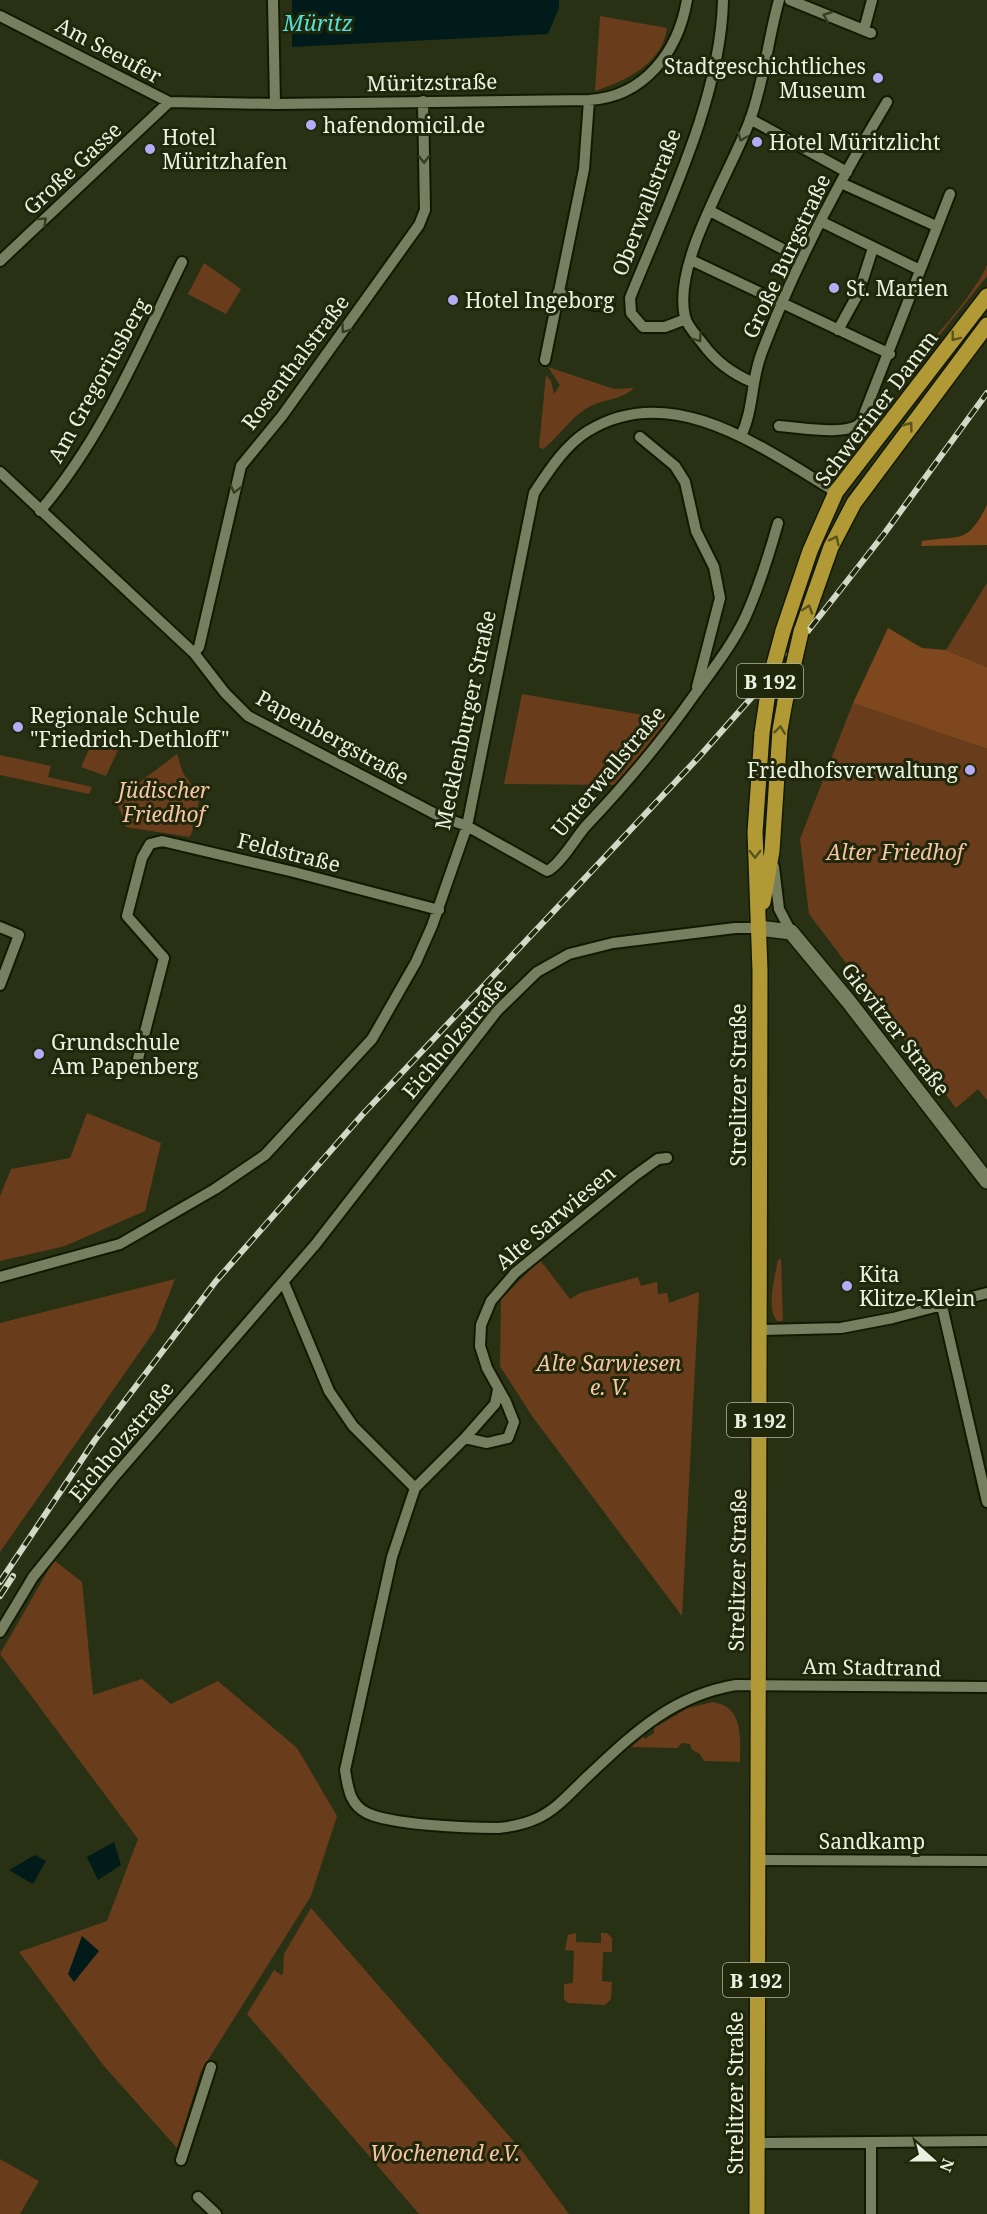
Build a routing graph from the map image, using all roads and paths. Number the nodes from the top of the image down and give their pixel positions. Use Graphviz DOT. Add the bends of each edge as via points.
graph roads {
  1 [pos="273,0"];
  2 [pos="687,0"];
  3 [pos="723,0"];
  4 [pos="779,0"];
  5 [pos="790,0"];
  6 [pos="872,0"];
  7 [pos="0,16"];
  8 [pos="589,100"];
  9 [pos="423,101"];
  10 [pos="169,102"];
  11 [pos="887,102"];
  12 [pos="275,104"];
  13 [pos="750,119"];
  14 [pos="848,172"];
  15 [pos="841,183"];
  16 [pos="950,194"];
  17 [pos="710,211"];
  18 [pos="822,222"];
  19 [pos="936,226"];
  20 [pos="873,248"];
  21 [pos="802,259"];
  22 [pos="691,260"];
  23 [pos="0,261"];
  24 [pos="182,262"];
  25 [pos="920,270"];
  26 [pos="558,293"];
  27 [pos="987,296"];
  28 [pos="781,303"];
  29 [pos="609,306"];
  30 [pos="686,319"];
  31 [pos="987,325"];
  32 [pos="838,330"];
  33 [pos="890,354"];
  34 [pos="544,360"];
  35 [pos="752,382"];
  36 [pos="778,426"];
  37 [pos="741,436"];
  38 [pos="640,437"];
  39 [pos="0,472"];
  40 [pos="836,492"];
  41 [pos="855,503"];
  42 [pos="40,511"];
  43 [pos="778,523"];
  44 [pos="194,653"];
  45 [pos="696,693"];
  46 [pos="467,826"];
  47 [pos="772,851"];
  48 [pos="547,871"];
  49 [pos="438,910"];
  50 [pos="0,927"];
  51 [pos="759,928"];
  52 [pos="791,932"];
  53 [pos="0,984"];
  54 [pos="138,1059"];
  55 [pos="668,1158"];
  56 [pos="987,1181"];
  57 [pos="0,1277"];
  58 [pos="284,1283"];
  59 [pos="987,1293"];
  60 [pos="942,1306"];
  61 [pos="760,1330"];
  62 [pos="498,1390"];
  63 [pos="465,1438"];
  64 [pos="416,1488"];
  65 [pos="987,1502"];
  66 [pos="0,1632"];
  67 [pos="756,1685"];
  68 [pos="987,1687"];
  69 [pos="757,1860"];
  70 [pos="987,1861"];
  71 [pos="211,2067"];
  72 [pos="987,2142"];
  73 [pos="756,2143"];
  74 [pos="871,2143"];
  75 [pos="181,2160"];
  76 [pos="198,2197"];
  77 [pos="216,2214"];
  78 [pos="756,2214"];
  79 [pos="871,2214"];
  1 -- 12 [label="street"];
  2 -- 8 [label="street, Müritzstraße" via="676,38 658,67 625,92"];
  3 -- 30 [label="street, Oberwallstraße" via="718,46 701,114 630,298 631,313 638,323 650,328"];
  4 -- 13 [label="street"];
  6 -- 5 [label="street, one-way" via="868,32"];
  7 -- 10 [label="street, Am Seeufer"];
  8 -- 9 [label="street, Müritzstraße"];
  8 -- 26 [label="street" via="584,169"];
  9 -- 12 [label="street, Müritzstraße"];
  9 -- 44 [label="street, Rosenthalstraße, one-way" via="425,210 419,225 241,466 199,647"];
  10 -- 12 [label="street, Müritzstraße"];
  23 -- 10 [label="street, Große Gasse, one-way"];
  11 -- 14 [label="street, Große Burgstraße"];
  13 -- 14 [label="street"];
  13 -- 17 [label="street, one-way"];
  14 -- 15 [label="street, Große Burgstraße"];
  15 -- 18 [label="street, Große Burgstraße"];
  15 -- 19 [label="street"];
  16 -- 19 [label="street"];
  17 -- 21 [label="street"];
  17 -- 22 [label="street"];
  18 -- 20 [label="street"];
  18 -- 21 [label="street, Große Burgstraße"];
  19 -- 25 [label="street"];
  20 -- 25 [label="street"];
  20 -- 32 [label="street" via="859,292"];
  21 -- 28 [label="street, Große Burgstraße"];
  22 -- 28 [label="street"];
  22 -- 30 [label="street" via="684,289"];
  24 -- 42 [label="street, Am Gregoriusberg" via="111,404 61,488"];
  25 -- 33 [label="street"];
  26 -- 29 [label="street"];
  26 -- 34 [label="street"];
  27 -- 40 [label="main road, Schweriner Damm / B 192, one-way"];
  28 -- 32 [label="street"];
  28 -- 35 [label="street, Große Burgstraße"];
  30 -- 35 [label="street, one-way" via="722,366"];
  41 -- 31 [label="main road, Schweriner Damm / B 192, one-way"];
  32 -- 33 [label="street"];
  33 -- 36 [label="street" via="857,427 845,430"];
  35 -- 37 [label="street, Große Burgstraße" via="748,421"];
  37 -- 40 [label="street, Mecklenburger Straße"];
  37 -- 46 [label="street, Mecklenburger Straße" via="696,418 651,412 631,415 586,432 553,465 534,493"];
  38 -- 45 [label="street, Unterwallstraße" via="675,466 685,482 696,531 714,567 720,598"];
  39 -- 42 [label="street, Papenbergstraße"];
  40 -- 41 [label="main road, Mecklenburger Straße"];
  40 -- 51 [label="main road, Schweriner Damm / B 192, one-way, bridge" via="810,551 770,679 755,832"];
  47 -- 41 [label="main road, Schweriner Damm / B 192, one-way, bridge" via="780,730 796,648 815,586"];
  42 -- 44 [label="street, Papenbergstraße"];
  43 -- 45 [label="street, Unterwallstraße" via="745,619"];
  44 -- 46 [label="street, Papenbergstraße" via="248,716 439,816"];
  45 -- 48 [label="street, Unterwallstraße" via="632,776 570,844 556,868"];
  46 -- 48 [label="street, Papenbergstraße"];
  46 -- 49 [label="street, Mecklenburger Straße"];
  47 -- 51 [label="main road, Schweriner Damm / B 192"];
  47 -- 52 [label="street" via="779,909"];
  49 -- 54 [label="street, Feldstraße" via="155,841 142,858 127,916 164,958"];
  49 -- 57 [label="street, Mecklenburger Straße" via="416,962 372,1039 265,1155 120,1244"];
  50 -- 53 [label="street" via="20,935"];
  51 -- 52 [label="main road"];
  51 -- 58 [label="street, Eichholzstraße" via="735,927 613,943 569,954 537,972 497,1011"];
  51 -- 61 [label="main road, Strelitzer Straße / B 192"];
  52 -- 56 [label="main road, Gievitzer Straße"];
  55 -- 62 [label="street, Alte Sarwiesen" via="658,1158 633,1177 515,1273 490,1300 480,1346"];
  58 -- 64 [label="street" via="329,1391 353,1426"];
  58 -- 66 [label="street, Eichholzstraße" via="113,1478 33,1577"];
  59 -- 60 [label="street"];
  60 -- 61 [label="street" via="841,1328"];
  60 -- 65 [label="street"];
  61 -- 67 [label="main road, Strelitzer Straße / B 192"];
  62 -- 63 [label="street" via="495,1404"];
  62 -- 63 [label="street, Alte Sarwiesen" via="514,1422 508,1438 487,1443"];
  63 -- 64 [label="street"];
  64 -- 67 [label="street, Am Stadtrand" via="393,1557 345,1770 350,1797 367,1812 400,1821 500,1828 538,1818 667,1708 728,1686"];
  67 -- 68 [label="street, Am Stadtrand"];
  67 -- 69 [label="main road, Strelitzer Straße / B 192"];
  69 -- 70 [label="street, Sandkamp"];
  69 -- 73 [label="main road, Strelitzer Straße / B 192"];
  71 -- 75 [label="street"];
  72 -- 74 [label="street"];
  73 -- 74 [label="street"];
  73 -- 78 [label="main road, Strelitzer Straße / B 192"];
  74 -- 79 [label="street"];
  76 -- 77 [label="street"];
}
